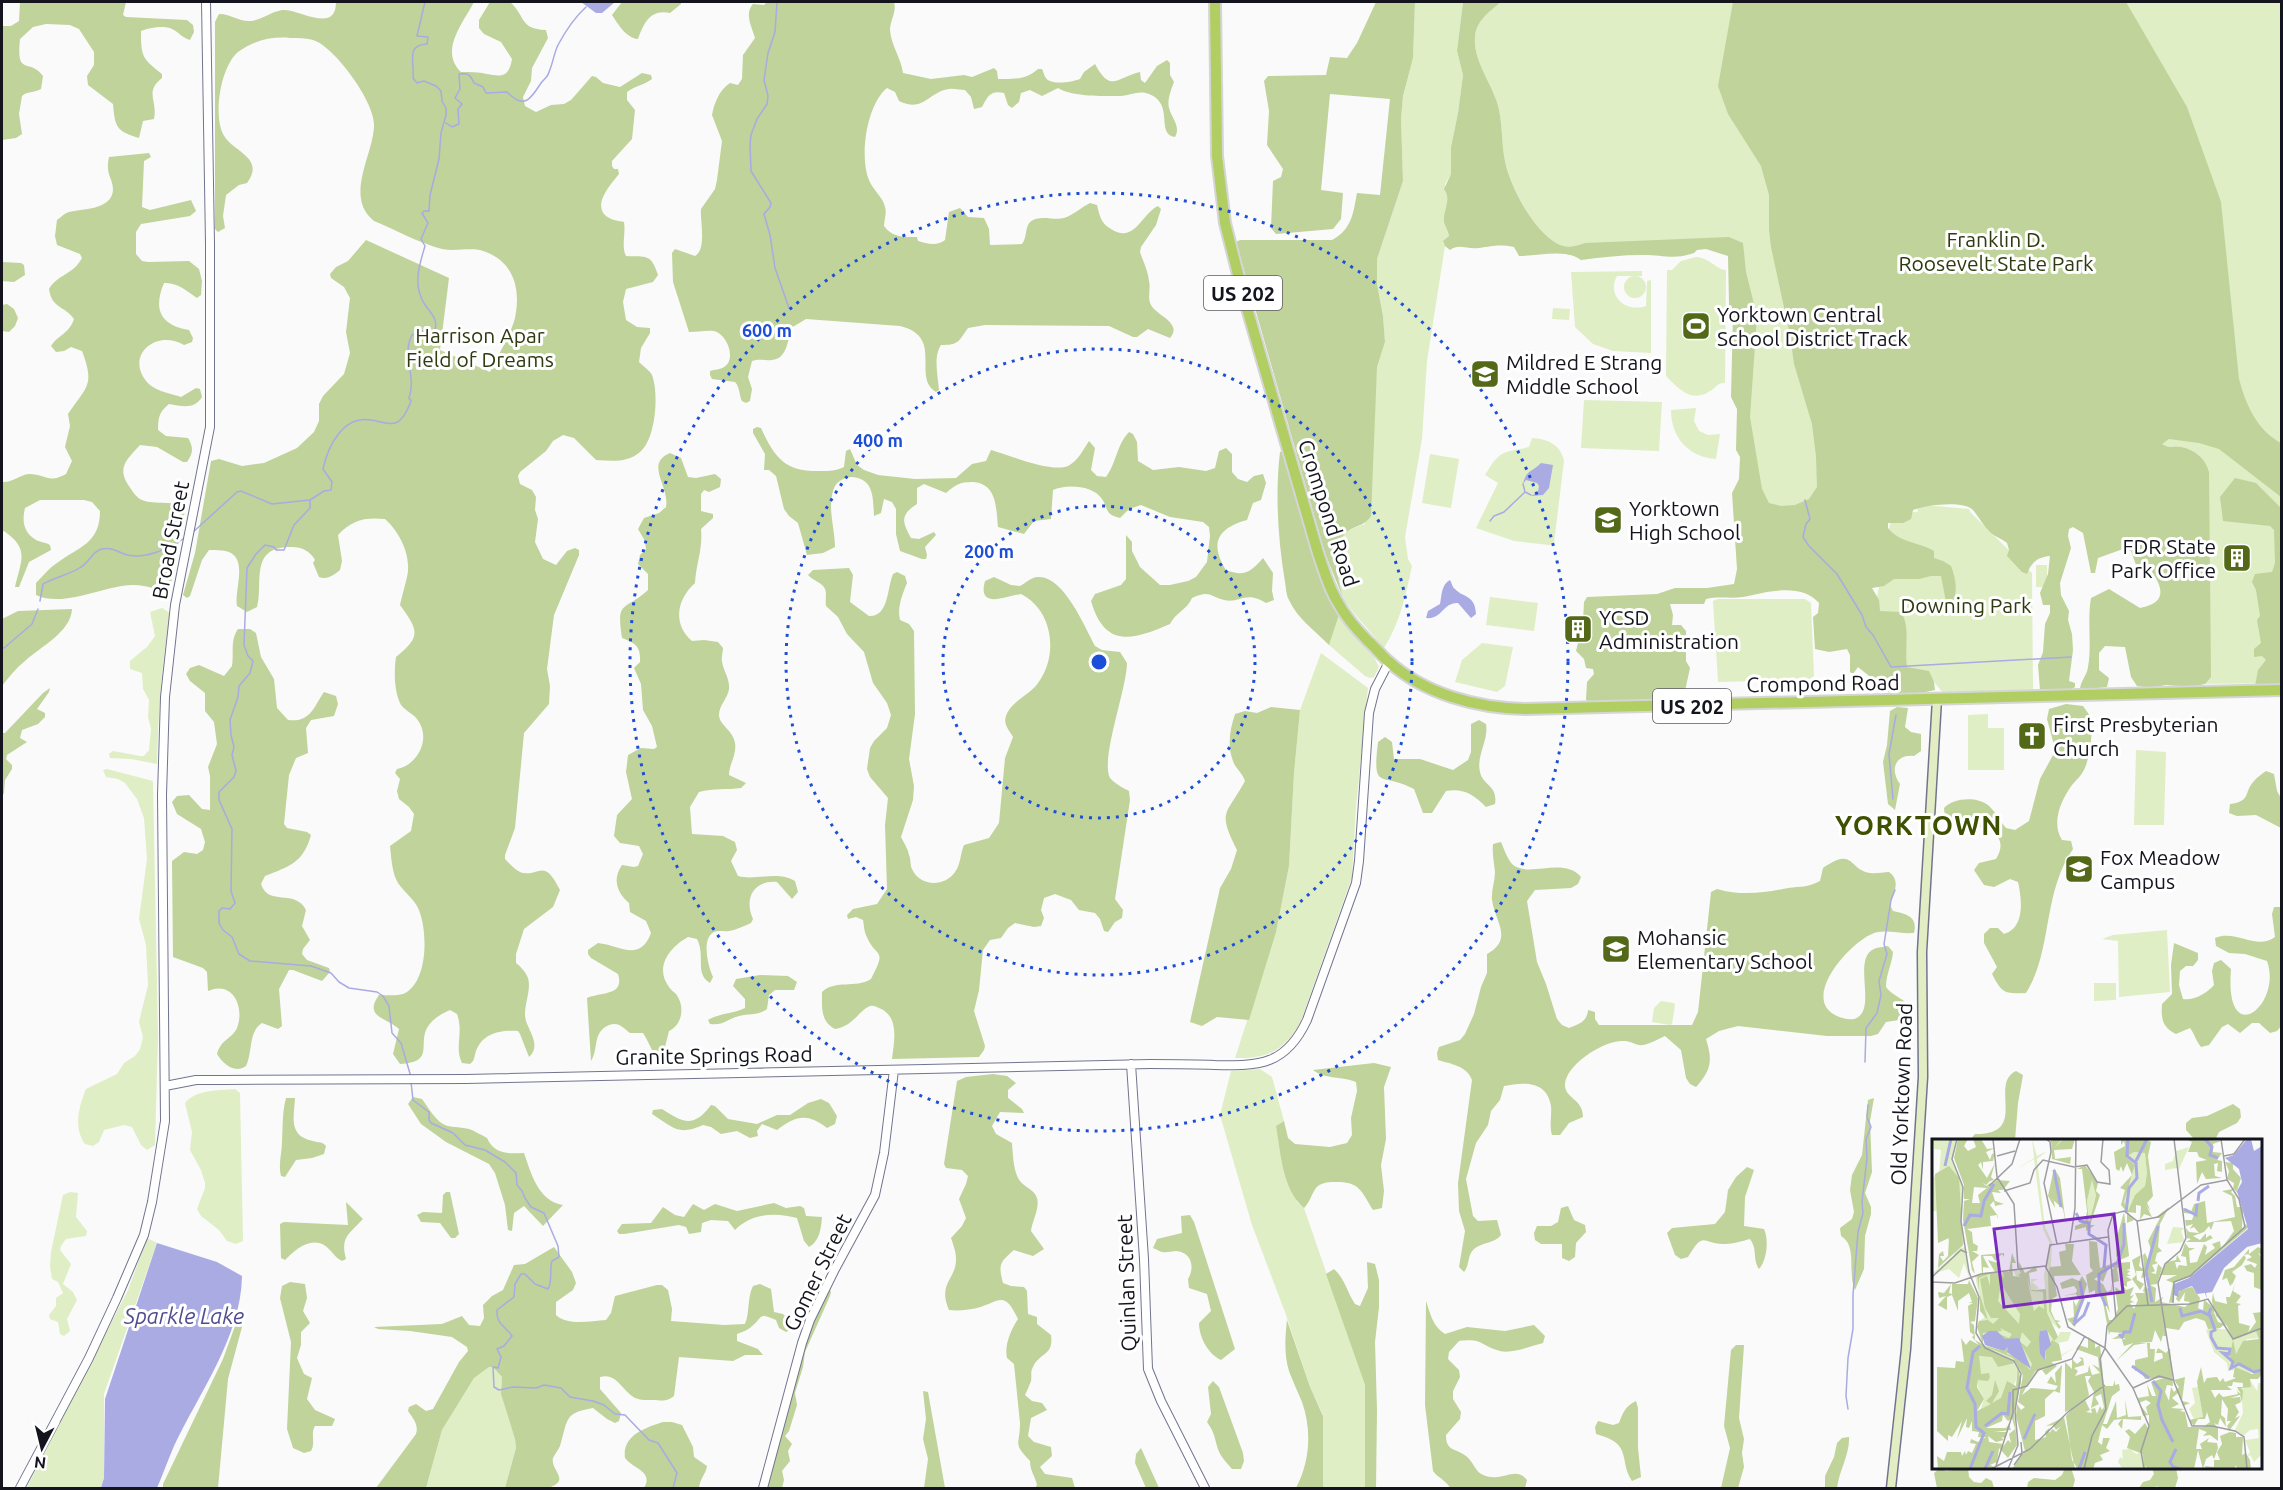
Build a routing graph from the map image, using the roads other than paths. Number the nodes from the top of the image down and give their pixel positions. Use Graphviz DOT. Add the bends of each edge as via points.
graph roads {
  1 [pos="206,2"];
  2 [pos="1215,2"];
  3 [pos="1389,662"];
  4 [pos="2282,690"];
  5 [pos="1936,699"];
  6 [pos="1131,1064"];
  7 [pos="894,1070"];
  8 [pos="165,1086"];
  9 [pos="20,1488"];
  10 [pos="763,1488"];
  11 [pos="1204,1488"];
  12 [pos="1891,1488"];
  1 -- 8 [label="street, Broad Street" via="210,427 170,641 162,817"];
  2 -- 3 [label="highway, Crompond Road / US 202" via="1218,164 1230,247 1331,589 1357,630"];
  3 -- 5 [label="highway, Crompond Road / US 202" via="1436,690 1501,708"];
  3 -- 6 [label="street, Granite Springs Road" via="1375,689 1370,713 1356,883 1301,1034 1282,1054 1256,1065"];
  4 -- 5 [label="highway, Crompond Road / US 202"];
  5 -- 12 [label="main road, Old Yorktown Road" via="1923,939 1923,1077 1906,1349"];
  6 -- 7 [label="street, Granite Springs Road"];
  6 -- 11 [label="street, Quinlan Street" via="1148,1369"];
  7 -- 8 [label="street, Granite Springs Road" via="414,1080 196,1080"];
  7 -- 10 [label="street, Gomer Street" via="875,1195 810,1320"];
  8 -- 9 [label="street" via="165,1121 144,1234 89,1358"];
}
